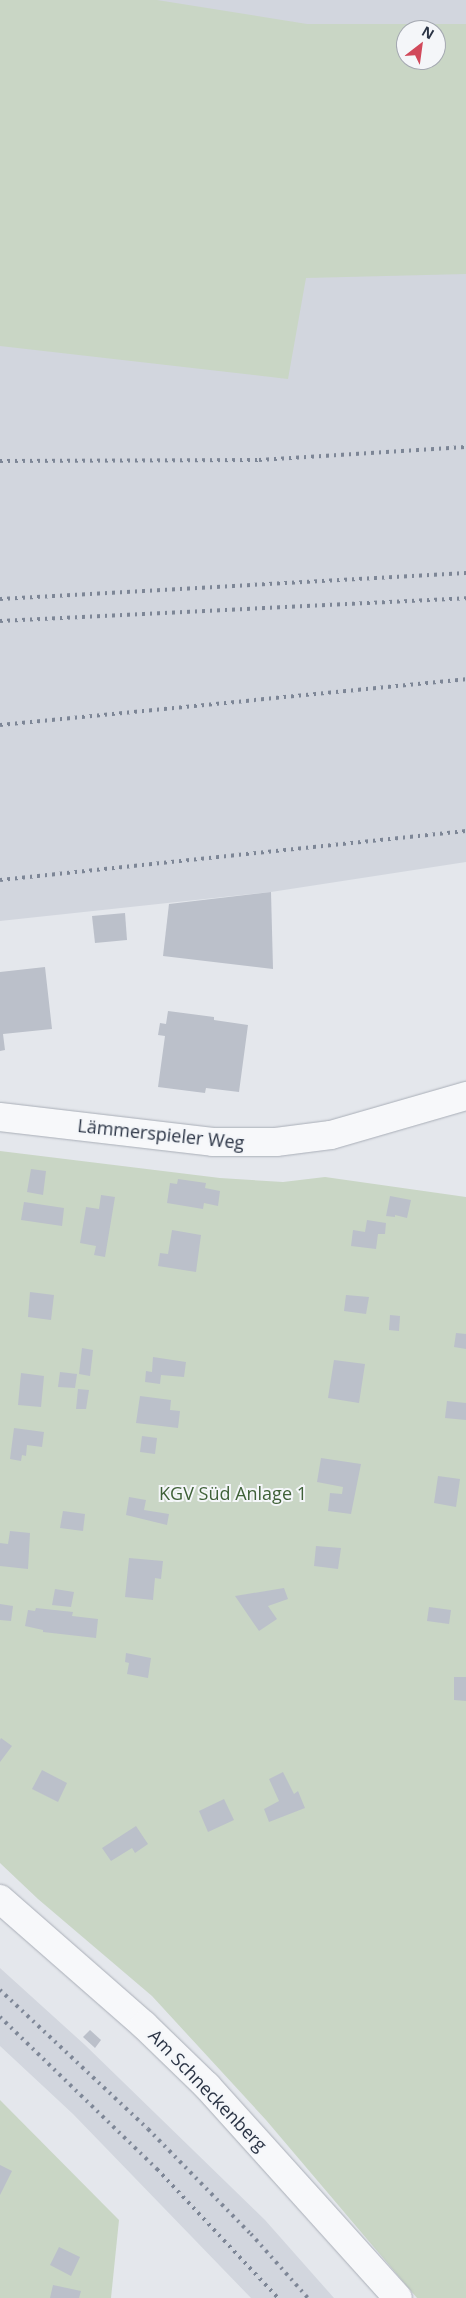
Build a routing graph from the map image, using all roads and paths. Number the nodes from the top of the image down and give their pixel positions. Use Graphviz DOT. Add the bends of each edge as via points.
graph roads {
  1 [pos="466,1096"];
  2 [pos="0,1116"];
  3 [pos="0,1899"];
  4 [pos="398,2298"];
  1 -- 2 [label="street, Lämmerspieler Weg" via="331,1135 268,1143 168,1138"];
  3 -- 4 [label="street, Am Schneckenberg" via="144,2025 207,2086"];
}
